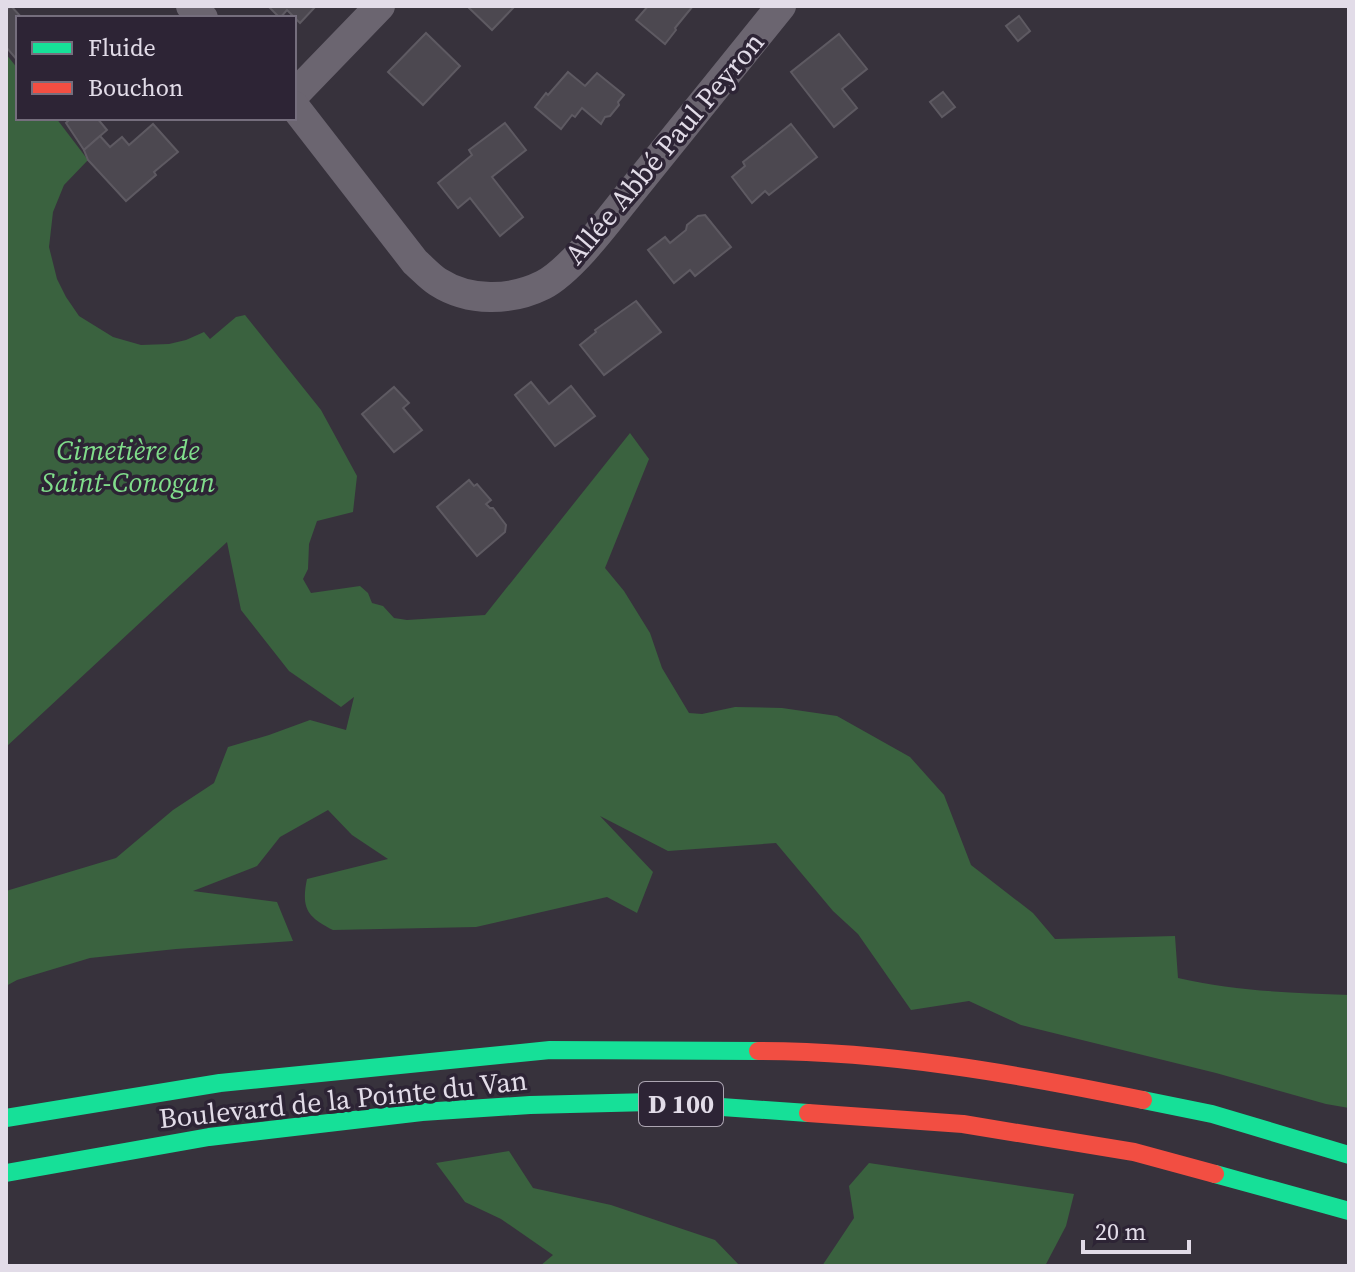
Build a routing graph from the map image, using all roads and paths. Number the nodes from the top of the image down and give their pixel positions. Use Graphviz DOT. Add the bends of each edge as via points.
graph roads {
  1 [pos="380,6"];
  2 [pos="781,6"];
  3 [pos="296,93"];
  4 [pos="296,109"];
  5 [pos="6,1118"];
  6 [pos="1349,1155"];
  7 [pos="6,1173"];
  8 [pos="1349,1211"];
  1 -- 3 [label="street"];
  2 -- 4 [label="street, Allée Abbé Paul Peyron" via="575,258 559,275 523,292 472,296 437,281 415,262"];
  5 -- 6 [label="highway, Boulevard de la Pointe du Van / D 100" via="220,1083 522,1053 792,1051 922,1061 1095,1090 1212,1114"];
  7 -- 8 [label="highway, Boulevard de la Pointe du Van / D 100" via="209,1137 422,1112 651,1102 963,1124 1134,1152"];
}
